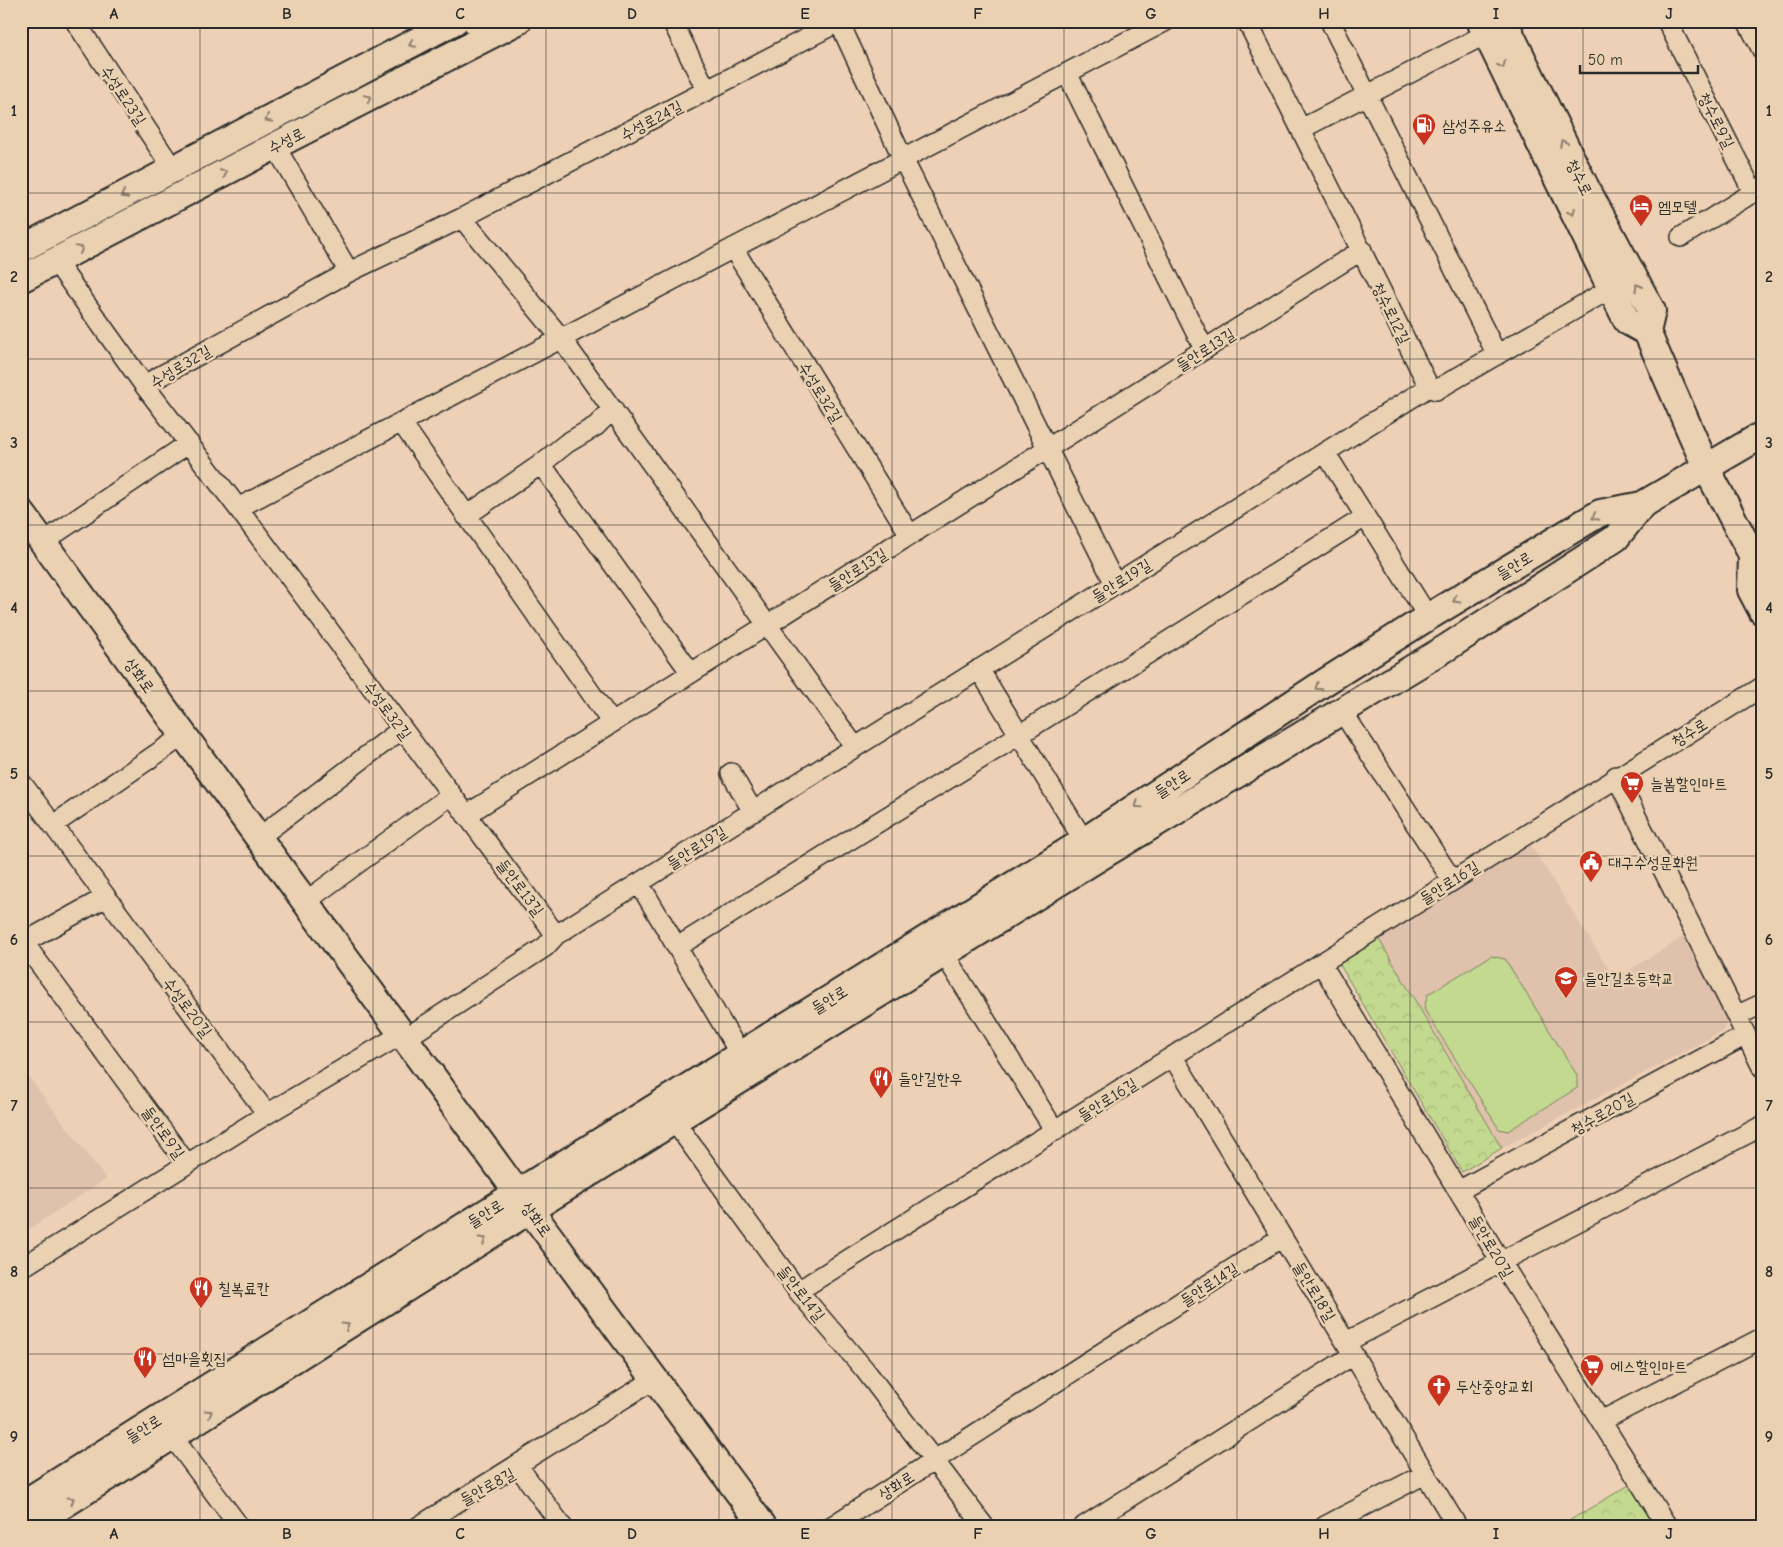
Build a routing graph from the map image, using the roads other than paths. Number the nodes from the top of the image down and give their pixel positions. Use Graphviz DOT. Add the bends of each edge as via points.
graph roads {
  1 [pos="75,21"];
  2 [pos="455,21"];
  3 [pos="518,21"];
  4 [pos="672,21"];
  5 [pos="1166,21"];
  6 [pos="1248,21"];
  7 [pos="1330,21"];
  8 [pos="1667,21"];
  9 [pos="1747,21"];
  10 [pos="839,22"];
  11 [pos="1490,25"];
  12 [pos="477,30"];
  13 [pos="1762,50"];
  14 [pos="1067,73"];
  15 [pos="707,91"];
  16 [pos="1367,96"];
  17 [pos="1301,129"];
  18 [pos="274,146"];
  19 [pos="904,159"];
  20 [pos="173,169"];
  21 [pos="1758,189"];
  22 [pos="462,218"];
  23 [pos="1681,237"];
  24 [pos="733,248"];
  25 [pos="21,249"];
  26 [pos="1362,250"];
  27 [pos="56,262"];
  28 [pos="349,272"];
  29 [pos="21,279"];
  30 [pos="1610,289"];
  31 [pos="1647,332"];
  32 [pos="561,338"];
  33 [pos="1204,349"];
  34 [pos="1497,355"];
  35 [pos="144,385"];
  36 [pos="1428,387"];
  37 [pos="612,409"];
  38 [pos="401,422"];
  39 [pos="1762,435"];
  40 [pos="189,444"];
  41 [pos="1048,448"];
  42 [pos="1325,452"];
  43 [pos="541,464"];
  44 [pos="1706,467"];
  45 [pos="1642,505"];
  46 [pos="238,508"];
  47 [pos="21,512"];
  48 [pos="466,516"];
  49 [pos="1365,517"];
  50 [pos="910,535"];
  51 [pos="43,542"];
  52 [pos="1757,559"];
  53 [pos="1115,584"];
  54 [pos="1762,611"];
  55 [pos="1428,617"];
  56 [pos="767,625"];
  57 [pos="979,669"];
  58 [pos="691,673"];
  59 [pos="1762,687"];
  60 [pos="1342,711"];
  61 [pos="612,723"];
  62 [pos="402,728"];
  63 [pos="184,735"];
  64 [pos="1019,735"];
  65 [pos="855,747"];
  66 [pos="731,773"];
  67 [pos="1616,776"];
  68 [pos="21,782"];
  69 [pos="452,795"];
  70 [pos="752,812"];
  71 [pos="466,815"];
  72 [pos="53,825"];
  73 [pos="258,838"];
  74 [pos="1084,841"];
  75 [pos="1452,880"];
  76 [pos="639,883"];
  77 [pos="106,897"];
  78 [pos="305,902"];
  79 [pos="556,935"];
  80 [pos="22,943"];
  81 [pos="677,947"];
  82 [pos="944,954"];
  83 [pos="1321,963"];
  84 [pos="1762,1004"];
  85 [pos="1736,1016"];
  86 [pos="402,1034"];
  87 [pos="1746,1035"];
  88 [pos="740,1054"];
  89 [pos="1173,1057"];
  90 [pos="1762,1067"];
  91 [pos="267,1114"];
  92 [pos="674,1122"];
  93 [pos="1762,1126"];
  94 [pos="1055,1131"];
  95 [pos="187,1164"];
  96 [pos="1458,1191"];
  97 [pos="524,1202"];
  98 [pos="1282,1237"];
  99 [pos="1501,1262"];
  100 [pos="21,1268"];
  101 [pos="798,1290"];
  102 [pos="1762,1338"];
  103 [pos="1350,1349"];
  104 [pos="655,1380"];
  105 [pos="1601,1421"];
  106 [pos="172,1436"];
  107 [pos="934,1461"];
  108 [pos="517,1465"];
  109 [pos="1425,1474"];
  110 [pos="21,1505"];
  111 [pos="30,1526"];
  112 [pos="239,1526"];
  113 [pos="420,1526"];
  114 [pos="562,1526"];
  115 [pos="763,1526"];
  116 [pos="832,1526"];
  117 [pos="984,1526"];
  118 [pos="1084,1526"];
  119 [pos="1325,1526"];
  120 [pos="1457,1526"];
  121 [pos="1667,1526"];
  1 -- 20 [label="street, 수성로23길"];
  2 -- 20 [label="main road, 수성로, one-way"];
  3 -- 12 [label="main road, 수성로"];
  4 -- 15 [label="street"];
  5 -- 14 [label="street"];
  6 -- 17 [label="street, 청수로12길"];
  7 -- 16 [label="street"];
  8 -- 21 [label="street, 청수로9길"];
  9 -- 13 [label="street"];
  10 -- 15 [label="street, 수성로24길"];
  10 -- 19 [label="street, 수성로24길"];
  11 -- 16 [label="street"];
  11 -- 30 [label="main road, 청수로, one-way"];
  31 -- 11 [label="main road, 청수로, one-way" via="1652,311 1585,186"];
  18 -- 12 [label="main road, 수성로, one-way"];
  14 -- 19 [label="street"];
  14 -- 33 [label="street"];
  15 -- 22 [label="street, 수성로24길"];
  16 -- 17 [label="street"];
  16 -- 34 [label="street"];
  17 -- 26 [label="street, 청수로12길"];
  27 -- 18 [label="main road, 수성로, one-way"];
  18 -- 28 [label="street"];
  19 -- 24 [label="street"];
  19 -- 41 [label="street"];
  20 -- 25 [label="main road, 수성로, one-way"];
  21 -- 23 [label="street"];
  22 -- 28 [label="street, 수성로24길"];
  22 -- 32 [label="street"];
  24 -- 32 [label="street"];
  24 -- 50 [label="street, 수성로32길"];
  26 -- 33 [label="street, 들안로13길"];
  26 -- 36 [label="street, 청수로12길"];
  27 -- 29 [label="main road, 수성로"];
  27 -- 35 [label="street"];
  28 -- 35 [label="street, 수성로32길"];
  30 -- 31 [label="main road, 청수로" via="1627,322"];
  30 -- 34 [label="street"];
  31 -- 44 [label="main road"];
  32 -- 37 [label="street"];
  32 -- 38 [label="street"];
  33 -- 41 [label="street, 들안로13길"];
  34 -- 36 [label="street" via="1436,390"];
  35 -- 40 [label="street, 수성로32길"];
  36 -- 42 [label="street"];
  37 -- 43 [label="street" via="596,426"];
  37 -- 56 [label="street"];
  38 -- 46 [label="street"];
  38 -- 48 [label="street"];
  39 -- 44 [label="main road, 들안로"];
  40 -- 46 [label="street, 수성로32길"];
  40 -- 51 [label="street"];
  41 -- 50 [label="street, 들안로13길"];
  41 -- 53 [label="street"];
  42 -- 49 [label="street"];
  42 -- 53 [label="street, 들안로19길"];
  43 -- 48 [label="street"];
  43 -- 58 [label="street"];
  44 -- 45 [label="main road, 들안로"];
  44 -- 52 [label="main road"];
  45 -- 55 [label="main road, 들안로, one-way" via="1600,514"];
  45 -- 60 [label="main road, 들안로" via="1616,538"];
  46 -- 62 [label="street, 수성로32길"];
  47 -- 51 [label="main road, 상화로"];
  48 -- 61 [label="street"];
  49 -- 55 [label="street"];
  49 -- 64 [label="street"];
  50 -- 56 [label="street, 들안로13길"];
  51 -- 63 [label="main road, 상화로"];
  52 -- 54 [label="main road" via="1751,590"];
  53 -- 57 [label="street, 들안로19길"];
  55 -- 74 [label="main road, 들안로, one-way"];
  56 -- 58 [label="street, 들안로13길"];
  56 -- 65 [label="street"];
  57 -- 64 [label="street"];
  57 -- 65 [label="street, 들안로19길"];
  58 -- 61 [label="street, 들안로13길"];
  59 -- 67 [label="street, 청수로"];
  60 -- 75 [label="street"];
  60 -- 82 [label="main road, 들안로"];
  61 -- 71 [label="street, 들안로13길"];
  62 -- 69 [label="street, 수성로32길"];
  62 -- 73 [label="street"];
  63 -- 72 [label="street"];
  63 -- 73 [label="main road, 상화로"];
  64 -- 74 [label="street"];
  64 -- 81 [label="street"];
  65 -- 70 [label="street, 들안로19길"];
  66 -- 70 [label="street"];
  67 -- 75 [label="street, 들안로16길"];
  67 -- 85 [label="street"];
  68 -- 72 [label="street, 수성로20길"];
  69 -- 71 [label="street, 수성로32길"];
  69 -- 78 [label="street"];
  70 -- 76 [label="street, 들안로19길"];
  71 -- 79 [label="street, 들안로13길"];
  72 -- 77 [label="street, 수성로20길"];
  73 -- 78 [label="main road, 상화로"];
  74 -- 88 [label="main road, 들안로"];
  75 -- 83 [label="street, 들안로16길"];
  76 -- 79 [label="street"];
  76 -- 81 [label="street"];
  77 -- 80 [label="street"];
  77 -- 91 [label="street, 수성로20길"];
  78 -- 86 [label="main road, 상화로"];
  79 -- 86 [label="street" via="545,947 412,1034"];
  80 -- 95 [label="street, 들안로9길"];
  81 -- 88 [label="street"];
  82 -- 92 [label="main road, 들안로"];
  82 -- 94 [label="street"];
  83 -- 89 [label="street, 들안로16길"];
  83 -- 96 [label="street, 들안로20길"];
  84 -- 85 [label="street"];
  85 -- 87 [label="street"];
  86 -- 91 [label="street"];
  86 -- 97 [label="main road, 상화로"];
  87 -- 90 [label="street"];
  87 -- 96 [label="street, 청수로20길"];
  88 -- 97 [label="main road, 들안로"];
  89 -- 94 [label="street, 들안로16길"];
  89 -- 98 [label="street, 들안로18길"];
  91 -- 95 [label="street"];
  92 -- 97 [label="main road, 들안로"];
  92 -- 101 [label="street, 들안로14길"];
  93 -- 99 [label="street"];
  94 -- 101 [label="street, 들안로16길"];
  95 -- 100 [label="street, 들안로9길"];
  96 -- 99 [label="street, 들안로20길"];
  97 -- 104 [label="main road, 상화로"];
  106 -- 97 [label="main road, 들안로, one-way"];
  97 -- 110 [label="main road, 들안로"];
  98 -- 103 [label="street, 들안로18길"];
  98 -- 107 [label="street, 들안로14길"];
  99 -- 103 [label="street"];
  99 -- 105 [label="street, 들안로20길"];
  101 -- 107 [label="street, 들안로14길" via="865,1370"];
  102 -- 105 [label="street"];
  103 -- 109 [label="street, 들안로18길"];
  103 -- 118 [label="street"];
  104 -- 108 [label="street"];
  104 -- 115 [label="main road, 상화로"];
  105 -- 121 [label="street, 들안로20길"];
  111 -- 106 [label="main road, 들안로, one-way"];
  106 -- 112 [label="street"];
  107 -- 116 [label="street, 상화로"];
  107 -- 117 [label="street, 들안로14길"];
  108 -- 113 [label="street, 들안로8길"];
  108 -- 114 [label="street, 들안로8길"];
  109 -- 119 [label="street"];
  109 -- 120 [label="street, 들안로18길"];
}
